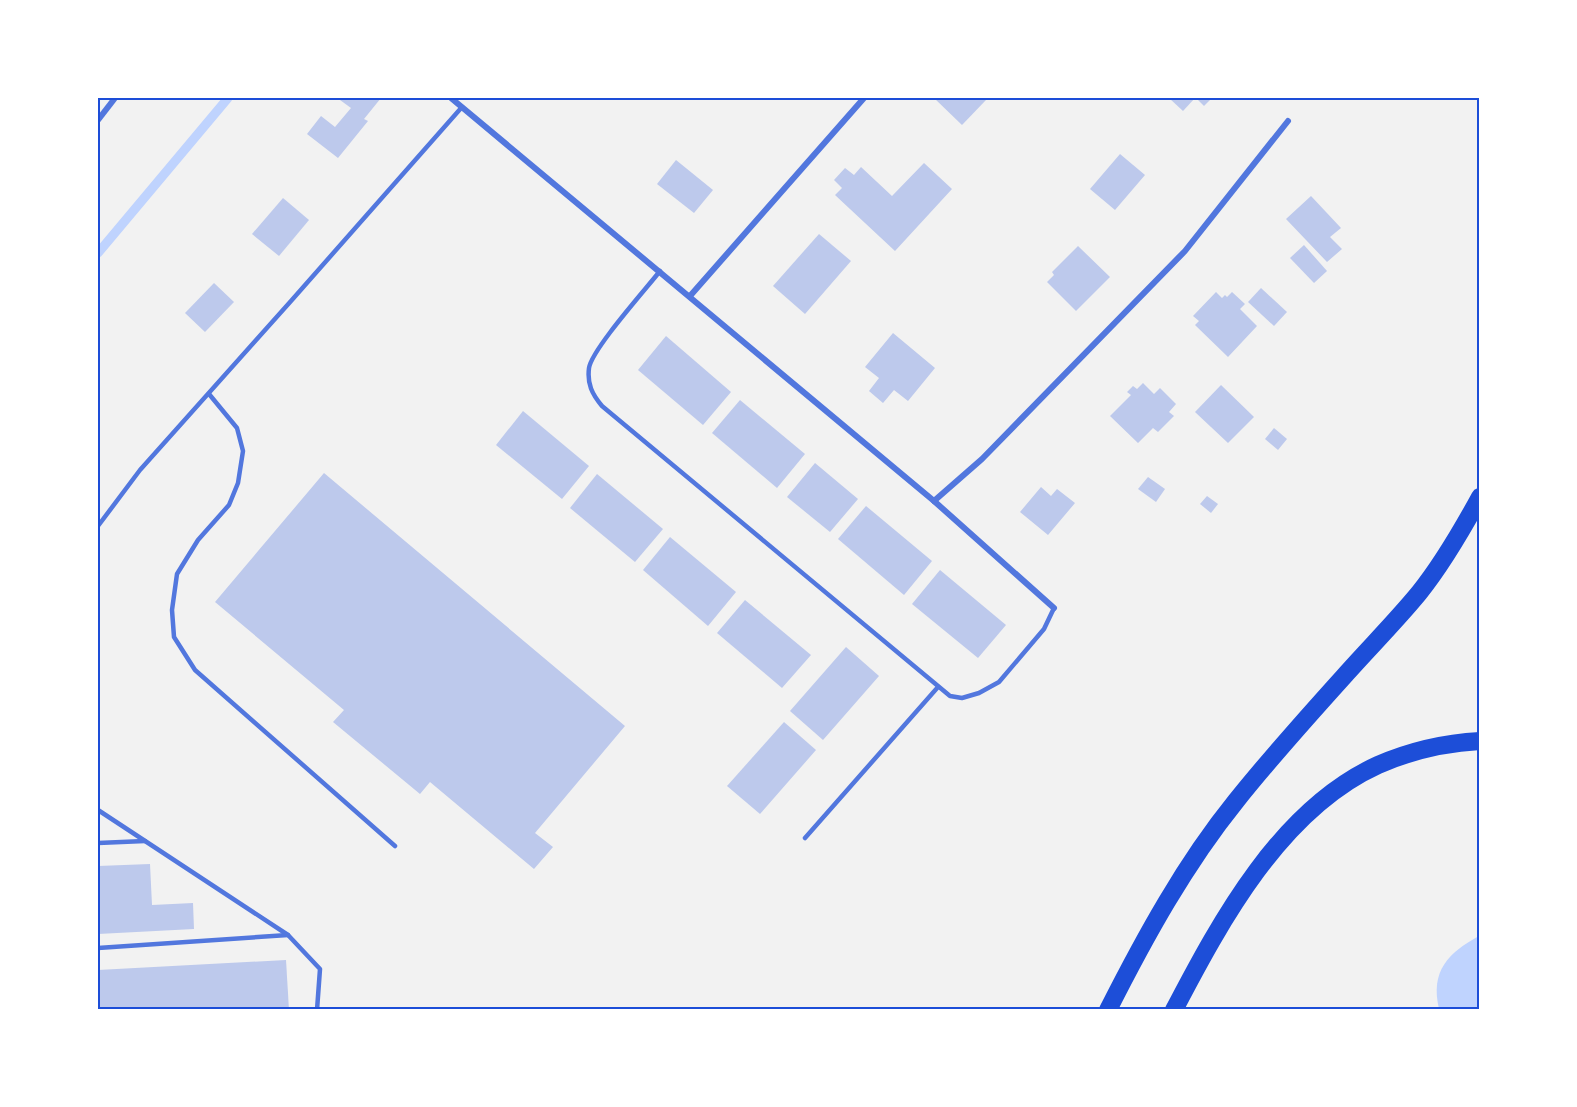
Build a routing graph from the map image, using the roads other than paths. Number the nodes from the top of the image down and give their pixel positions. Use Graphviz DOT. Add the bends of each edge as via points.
graph roads {
  1 [pos="115,98"];
  2 [pos="451,98"];
  3 [pos="864,98"];
  4 [pos="462,107"];
  5 [pos="98,120"];
  6 [pos="1288,121"];
  7 [pos="660,271"];
  8 [pos="690,296"];
  9 [pos="209,394"];
  10 [pos="1479,497"];
  11 [pos="934,501"];
  12 [pos="98,526"];
  13 [pos="1054,608"];
  14 [pos="938,687"];
  15 [pos="1479,741"];
  16 [pos="98,810"];
  17 [pos="805,837"];
  18 [pos="145,841"];
  19 [pos="98,843"];
  20 [pos="395,846"];
  21 [pos="288,935"];
  22 [pos="98,948"];
  23 [pos="317,1010"];
  24 [pos="1108,1010"];
  25 [pos="1173,1010"];
  1 -- 5 [label="street"];
  2 -- 4 [label="street"];
  3 -- 8 [label="street"];
  4 -- 7 [label="street"];
  4 -- 9 [label="lane"];
  6 -- 11 [label="street" via="1185,251 982,459"];
  7 -- 8 [label="street"];
  7 -- 14 [label="lane" via="589,365 592,394"];
  8 -- 11 [label="street"];
  9 -- 12 [label="lane" via="140,470"];
  9 -- 20 [label="lane" via="237,428 243,451 238,483 229,505 198,540 177,574 172,610 174,637 195,670"];
  10 -- 24 [label="highway" via="1419,593 1280,748 1213,831 1158,918"];
  11 -- 13 [label="street"];
  13 -- 14 [label="lane" via="1044,629 999,682 962,698 950,696"];
  14 -- 17 [label="lane"];
  15 -- 25 [label="highway" via="1431,747 1376,766 1309,812 1282,838 1233,904"];
  16 -- 18 [label="lane"];
  18 -- 19 [label="lane"];
  18 -- 21 [label="lane"];
  21 -- 22 [label="lane"];
  21 -- 23 [label="lane" via="320,969"];
}
